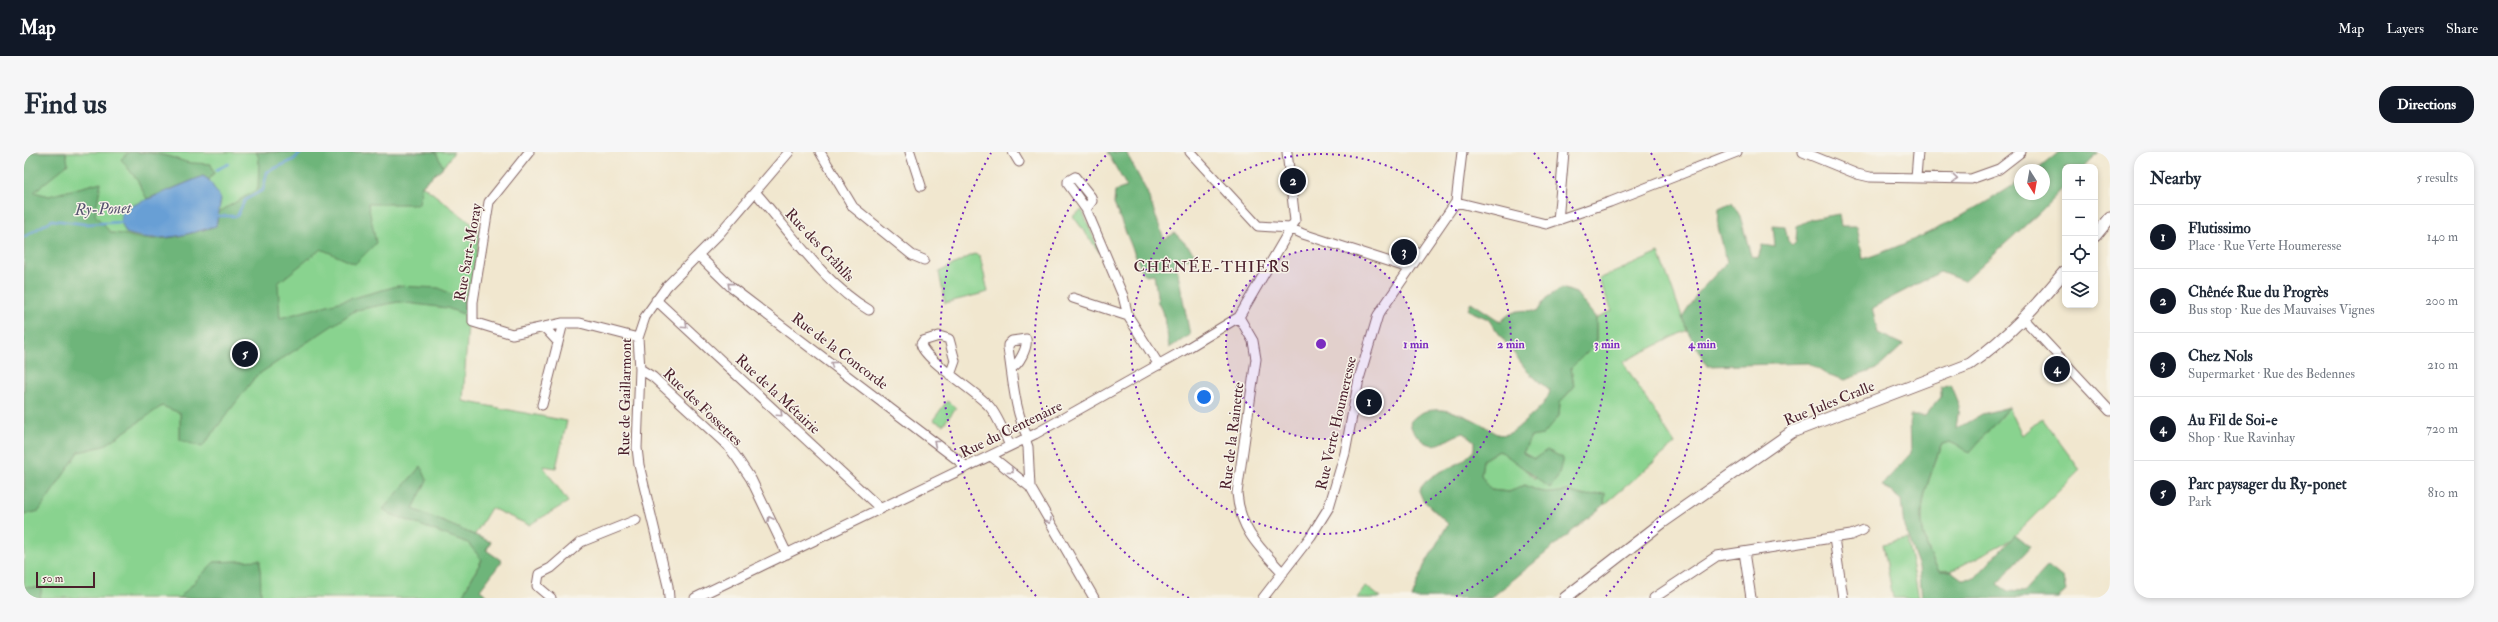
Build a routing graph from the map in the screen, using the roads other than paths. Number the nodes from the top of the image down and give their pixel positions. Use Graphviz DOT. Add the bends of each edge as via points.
graph roads {
  1 [pos="529,152"];
  2 [pos="788,152"];
  3 [pos="820,152"];
  4 [pos="910,152"];
  5 [pos="1013,152"];
  6 [pos="1190,152"];
  7 [pos="1287,152"];
  8 [pos="1462,152"];
  9 [pos="1564,152"];
  10 [pos="1737,152"];
  11 [pos="1803,152"];
  12 [pos="1918,152"];
  13 [pos="2021,152"];
  14 [pos="1019,162"];
  15 [pos="1916,177"];
  16 [pos="921,186"];
  17 [pos="756,193"];
  18 [pos="1456,202"];
  19 [pos="1086,209"];
  20 [pos="2110,218"];
  21 [pos="1558,221"];
  22 [pos="1290,228"];
  23 [pos="2098,232"];
  24 [pos="698,255"];
  25 [pos="924,260"];
  26 [pos="1409,268"];
  27 [pos="2064,272"];
  28 [pos="1073,298"];
  29 [pos="656,300"];
  30 [pos="869,310"];
  31 [pos="1128,316"];
  32 [pos="1239,317"];
  33 [pos="2024,319"];
  34 [pos="563,323"];
  35 [pos="544,326"];
  36 [pos="638,338"];
  37 [pos="558,342"];
  38 [pos="1159,365"];
  39 [pos="1011,368"];
  40 [pos="640,369"];
  41 [pos="950,374"];
  42 [pos="542,405"];
  43 [pos="2110,410"];
  44 [pos="1026,439"];
  45 [pos="1010,446"];
  46 [pos="991,456"];
  47 [pos="967,467"];
  48 [pos="1030,487"];
  49 [pos="881,509"];
  50 [pos="636,520"];
  51 [pos="1863,530"];
  52 [pos="1834,538"];
  53 [pos="1744,552"];
  54 [pos="787,554"];
  55 [pos="1282,573"];
  56 [pos="551,598"];
  57 [pos="669,598"];
  58 [pos="695,598"];
  59 [pos="1094,598"];
  60 [pos="1263,598"];
  61 [pos="1565,598"];
  62 [pos="1654,598"];
  63 [pos="1751,598"];
  64 [pos="1843,598"];
  1 -- 35 [label="street, Rue Sart-Moray" via="488,202 473,302 473,322 512,334"];
  2 -- 17 [label="street, Rue de Gaillarmont"];
  3 -- 25 [label="street" via="853,207 912,255"];
  4 -- 16 [label="street"];
  5 -- 14 [label="street"];
  6 -- 22 [label="street" via="1258,226"];
  7 -- 22 [label="street, Rue du Centenaire" via="1295,220"];
  8 -- 18 [label="street"];
  9 -- 21 [label="street"];
  10 -- 21 [label="street"];
  11 -- 15 [label="street" via="1857,174 1885,178"];
  12 -- 15 [label="street"];
  15 -- 13 [label="street, one-way" via="1981,177 1999,169"];
  17 -- 24 [label="street, Rue de Gaillarmont"];
  17 -- 30 [label="street, Rue des Crâhlîs" via="822,269 855,302"];
  18 -- 21 [label="street" via="1546,224"];
  18 -- 26 [label="street, Rue Verte Houmeresse"];
  19 -- 31 [label="street" via="1123,296"];
  20 -- 23 [label="street"];
  22 -- 26 [label="street"];
  22 -- 32 [label="street, Rue du Centenaire"];
  24 -- 29 [label="street, Rue de Gaillarmont" via="678,273"];
  47 -- 24 [label="street, Rue de la Concorde, one-way" via="732,288"];
  26 -- 55 [label="street, Rue Verte Houmeresse" via="1378,315 1359,379 1345,452 1329,507 1311,536"];
  27 -- 33 [label="street, Rue Jules Cralle"];
  28 -- 31 [label="street"];
  29 -- 36 [label="street, Rue de Gaillarmont" via="645,317"];
  29 -- 49 [label="street, Rue de la Métairie, one-way"];
  31 -- 38 [label="street"];
  32 -- 38 [label="street, Rue du Centenaire"];
  32 -- 55 [label="street, Rue de la Rainette" via="1253,341 1256,359 1237,492 1238,510 1245,528"];
  33 -- 43 [label="street"];
  33 -- 61 [label="street, Rue Jules Cralle" via="1995,347 1970,364 1792,432 1663,522"];
  34 -- 35 [label="street"];
  34 -- 36 [label="street" via="580,323"];
  34 -- 37 [label="street"];
  35 -- 37 [label="street"];
  36 -- 40 [label="street, Rue de Gaillarmont"];
  37 -- 42 [label="street"];
  38 -- 44 [label="street, Rue du Centenaire"];
  39 -- 44 [label="street" via="1020,422"];
  54 -- 40 [label="street, Rue des Fossettes, one-way" via="751,479 728,446 653,377"];
  40 -- 57 [label="street, Rue de Gaillarmont" via="637,448 639,466"];
  41 -- 45 [label="street" via="989,406"];
  44 -- 45 [label="street, Rue du Centenaire"];
  44 -- 48 [label="street"];
  45 -- 46 [label="street, Rue du Centenaire"];
  46 -- 47 [label="street, Rue du Centenaire"];
  46 -- 48 [label="street, one-way"];
  47 -- 49 [label="street, Rue du Centenaire"];
  48 -- 59 [label="street, one-way"];
  49 -- 54 [label="street, Rue du Centenaire"];
  50 -- 56 [label="street" via="581,542 551,568 538,574 537,586"];
  51 -- 52 [label="street"];
  52 -- 53 [label="street"];
  52 -- 64 [label="street"];
  53 -- 62 [label="street" via="1717,556"];
  53 -- 63 [label="street"];
  54 -- 58 [label="street, Rue du Centenaire"];
  55 -- 60 [label="street, Rue Verte Houmeresse"];
}
